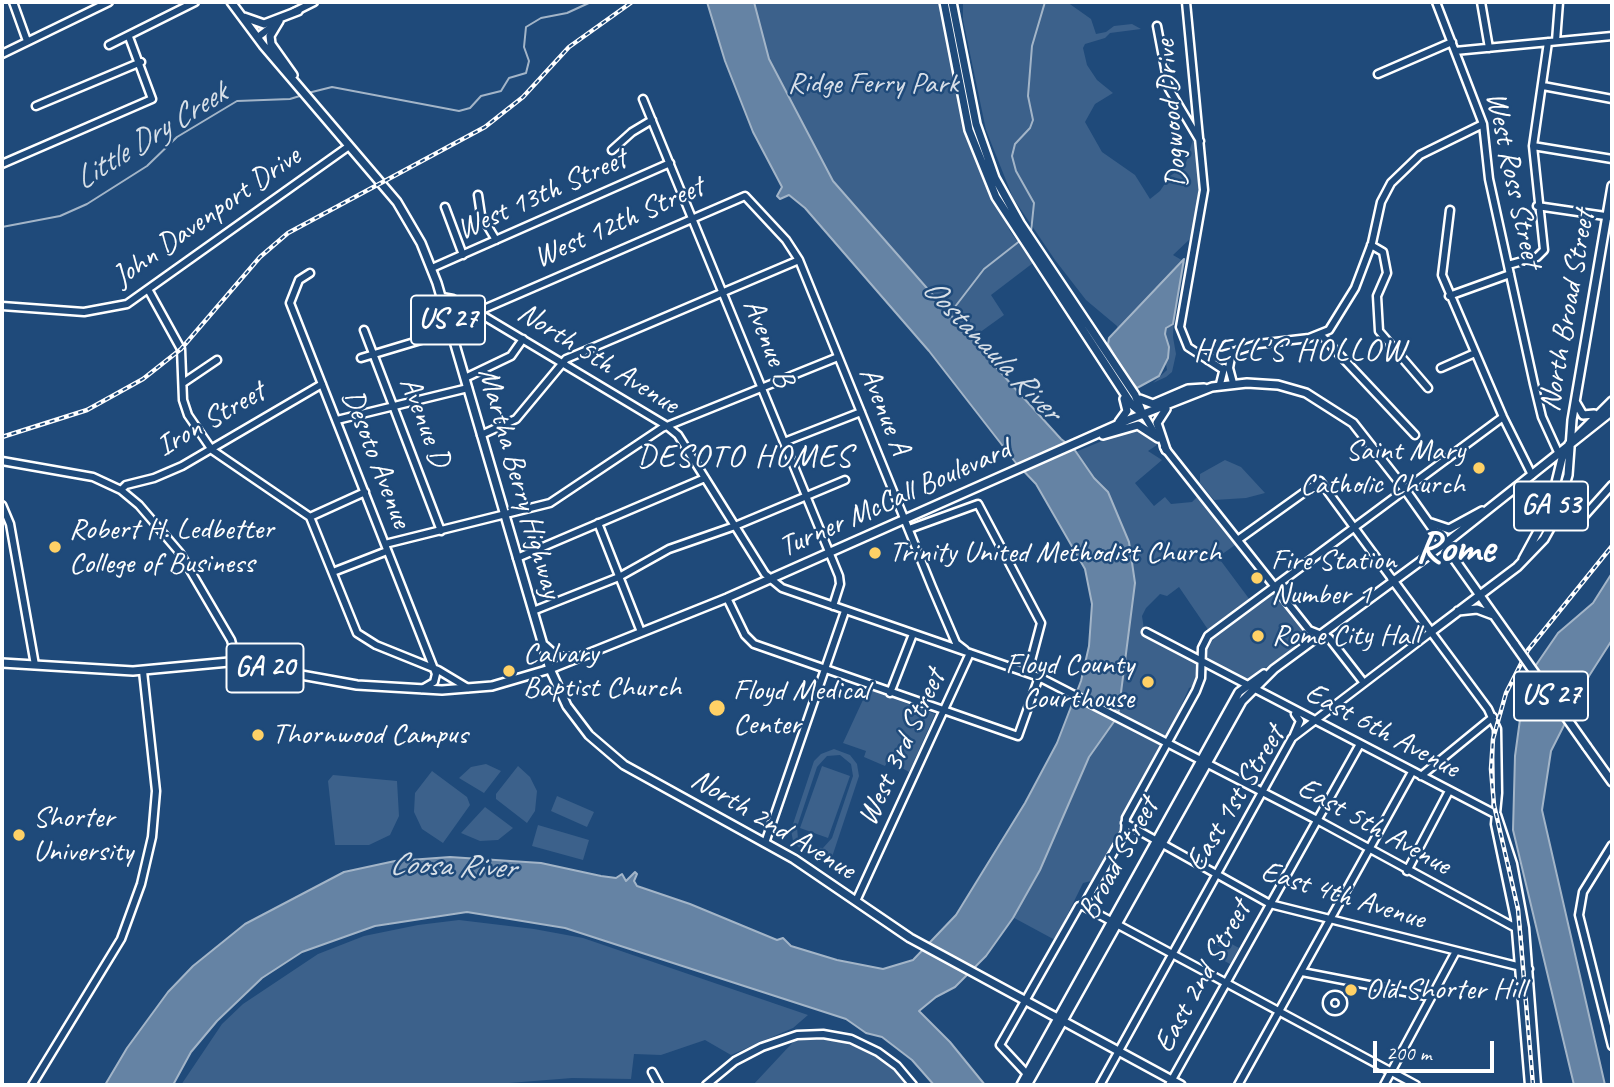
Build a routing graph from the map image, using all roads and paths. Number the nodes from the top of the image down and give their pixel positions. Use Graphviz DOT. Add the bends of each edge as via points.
graph roads {
  1 [pos="13,2"];
  2 [pos="109,2"];
  3 [pos="195,2"];
  4 [pos="231,2"];
  5 [pos="314,2"];
  6 [pos="944,2"];
  7 [pos="952,2"];
  8 [pos="1186,2"];
  9 [pos="1436,2"];
  10 [pos="1481,2"];
  11 [pos="1559,2"];
  12 [pos="298,11"];
  13 [pos="242,16"];
  14 [pos="279,21"];
  15 [pos="1157,26"];
  16 [pos="1612,36"];
  17 [pos="129,37"];
  18 [pos="258,37"];
  19 [pos="27,41"];
  20 [pos="1556,41"];
  21 [pos="1548,42"];
  22 [pos="1452,43"];
  23 [pos="109,45"];
  24 [pos="1489,48"];
  25 [pos="1455,51"];
  26 [pos="2,54"];
  27 [pos="141,62"];
  28 [pos="290,74"];
  29 [pos="1378,74"];
  30 [pos="1543,86"];
  31 [pos="643,99"];
  32 [pos="1612,99"];
  33 [pos="36,106"];
  34 [pos="652,120"];
  35 [pos="1483,124"];
  36 [pos="1202,143"];
  37 [pos="349,146"];
  38 [pos="1533,146"];
  39 [pos="612,150"];
  40 [pos="1612,159"];
  41 [pos="670,163"];
  42 [pos="2,164"];
  43 [pos="1612,186"];
  44 [pos="478,195"];
  45 [pos="743,195"];
  46 [pos="1537,206"];
  47 [pos="445,207"];
  48 [pos="1450,210"];
  49 [pos="692,216"];
  50 [pos="1610,217"];
  51 [pos="1017,225"];
  52 [pos="496,240"];
  53 [pos="1371,245"];
  54 [pos="463,255"];
  55 [pos="1039,259"];
  56 [pos="799,260"];
  57 [pos="1508,265"];
  58 [pos="432,268"];
  59 [pos="310,273"];
  60 [pos="1510,274"];
  61 [pos="149,291"];
  62 [pos="723,292"];
  63 [pos="1449,296"];
  64 [pos="442,297"];
  65 [pos="2,306"];
  66 [pos="477,312"];
  67 [pos="1072,316"];
  68 [pos="363,330"];
  69 [pos="452,331"];
  70 [pos="1321,335"];
  71 [pos="523,339"];
  72 [pos="1232,352"];
  73 [pos="1475,353"];
  74 [pos="373,354"];
  75 [pos="838,357"];
  76 [pos="361,358"];
  77 [pos="216,360"];
  78 [pos="1208,360"];
  79 [pos="562,362"];
  80 [pos="1226,368"];
  81 [pos="1441,368"];
  82 [pos="465,378"];
  83 [pos="183,383"];
  84 [pos="1233,383"];
  85 [pos="322,384"];
  86 [pos="1220,384"];
  87 [pos="1212,387"];
  88 [pos="468,388"];
  89 [pos="762,388"];
  90 [pos="1428,388"];
  91 [pos="1135,394"];
  92 [pos="1612,399"];
  93 [pos="1576,403"];
  94 [pos="1169,406"];
  95 [pos="394,408"];
  96 [pos="1612,411"];
  97 [pos="861,412"];
  98 [pos="1144,415"];
  99 [pos="1503,417"];
  100 [pos="337,420"];
  101 [pos="667,426"];
  102 [pos="1115,426"];
  103 [pos="481,435"];
  104 [pos="1415,435"];
  105 [pos="1091,438"];
  106 [pos="1157,438"];
  107 [pos="784,442"];
  108 [pos="1569,444"];
  109 [pos="212,450"];
  110 [pos="1166,450"];
  111 [pos="1558,452"];
  112 [pos="2,461"];
  113 [pos="1532,475"];
  114 [pos="705,478"];
  115 [pos="1558,479"];
  116 [pos="845,481"];
  117 [pos="1612,485"];
  118 [pos="1404,488"];
  119 [pos="121,490"];
  120 [pos="365,492"];
  121 [pos="807,496"];
  122 [pos="2,505"];
  123 [pos="1486,510"];
  124 [pos="505,515"];
  125 [pos="310,517"];
  126 [pos="904,518"];
  127 [pos="1551,519"];
  128 [pos="1427,520"];
  129 [pos="598,523"];
  130 [pos="1354,525"];
  131 [pos="734,526"];
  132 [pos="909,529"];
  133 [pos="441,531"];
  134 [pos="1239,539"];
  135 [pos="1442,542"];
  136 [pos="385,544"];
  137 [pos="387,551"];
  138 [pos="830,552"];
  139 [pos="517,558"];
  140 [pos="1521,562"];
  141 [pos="333,572"];
  142 [pos="619,577"];
  143 [pos="771,579"];
  144 [pos="1392,579"];
  145 [pos="1275,584"];
  146 [pos="1481,596"];
  147 [pos="727,598"];
  148 [pos="833,606"];
  149 [pos="533,611"];
  150 [pos="845,611"];
  151 [pos="1458,611"];
  152 [pos="1494,615"];
  153 [pos="641,632"];
  154 [pos="1146,632"];
  155 [pos="1431,632"];
  156 [pos="913,634"];
  157 [pos="1320,634"];
  158 [pos="541,639"];
  159 [pos="970,653"];
  160 [pos="581,656"];
  161 [pos="237,662"];
  162 [pos="2,663"];
  163 [pos="1202,663"];
  164 [pos="35,665"];
  165 [pos="432,668"];
  166 [pos="550,669"];
  167 [pos="825,670"];
  168 [pos="1215,670"];
  169 [pos="143,671"];
  170 [pos="1028,672"];
  171 [pos="1040,677"];
  172 [pos="1364,683"];
  173 [pos="1249,688"];
  174 [pos="422,689"];
  175 [pos="469,689"];
  176 [pos="1196,691"];
  177 [pos="890,692"];
  178 [pos="1285,706"];
  179 [pos="945,711"];
  180 [pos="1493,717"];
  181 [pos="1124,721"];
  182 [pos="1314,722"];
  183 [pos="1292,738"];
  184 [pos="1167,743"];
  185 [pos="1360,744"];
  186 [pos="611,754"];
  187 [pos="1204,762"];
  188 [pos="1412,772"];
  189 [pos="1421,776"];
  190 [pos="1612,782"];
  191 [pos="1449,791"];
  192 [pos="1262,793"];
  193 [pos="1497,815"];
  194 [pos="1317,820"];
  195 [pos="1125,823"];
  196 [pos="765,843"];
  197 [pos="1158,844"];
  198 [pos="1612,845"];
  199 [pos="1369,849"];
  200 [pos="1407,870"];
  201 [pos="1217,876"];
  202 [pos="856,901"];
  203 [pos="1270,904"];
  204 [pos="1081,906"];
  205 [pos="1331,921"];
  206 [pos="1114,923"];
  207 [pos="1516,930"];
  208 [pos="1525,933"];
  209 [pos="1455,953"];
  210 [pos="1172,954"];
  211 [pos="1520,968"];
  212 [pos="1529,969"];
  213 [pos="1302,972"];
  214 [pos="1340,980"];
  215 [pos="1226,984"];
  216 [pos="1338,995"];
  217 [pos="1431,998"];
  218 [pos="1024,1000"];
  219 [pos="1279,1012"];
  220 [pos="1060,1020"];
  221 [pos="1612,1046"];
  222 [pos="1118,1051"];
  223 [pos="652,1072"];
  224 [pos="1391,1072"];
  225 [pos="1026,1073"];
  226 [pos="1170,1083"];
  227 [pos="32,1085"];
  228 [pos="659,1085"];
  229 [pos="706,1085"];
  230 [pos="914,1085"];
  231 [pos="1024,1085"];
  232 [pos="1100,1085"];
  233 [pos="1181,1085"];
  234 [pos="1238,1085"];
  235 [pos="1384,1085"];
  236 [pos="1416,1085"];
  237 [pos="1529,1085"];
  238 [pos="1537,1085"];
  1 -- 19 [label="street"];
  2 -- 19 [label="street"];
  3 -- 17 [label="street"];
  4 -- 13 [label="main road"];
  5 -- 12 [label="street"];
  6 -- 51 [label="main road" via="973,144 991,187"];
  7 -- 51 [label="main road" via="980,138"];
  8 -- 36 [label="street, Dogwood Drive"];
  9 -- 22 [label="street, West Ross Street"];
  10 -- 24 [label="street"];
  11 -- 20 [label="street"];
  12 -- 13 [label="main road" via="264,24"];
  12 -- 14 [label="street"];
  13 -- 18 [label="main road"];
  14 -- 18 [label="street"];
  14 -- 28 [label="main road" via="270,36 271,44"];
  15 -- 36 [label="street" via="1169,89"];
  16 -- 20 [label="street"];
  17 -- 23 [label="street"];
  17 -- 27 [label="street"];
  18 -- 28 [label="main road"];
  19 -- 26 [label="street"];
  20 -- 21 [label="street"];
  21 -- 24 [label="street"];
  21 -- 30 [label="street"];
  22 -- 25 [label="street, West Ross Street"];
  22 -- 29 [label="street"];
  24 -- 25 [label="street"];
  25 -- 35 [label="street, West Ross Street"];
  27 -- 33 [label="street"];
  27 -- 42 [label="street" via="152,99"];
  28 -- 37 [label="main road, Martha Berry Highway / US 27"];
  30 -- 32 [label="street"];
  30 -- 38 [label="street"];
  31 -- 34 [label="street, Avenue B"];
  34 -- 39 [label="street"];
  34 -- 41 [label="street, Avenue B"];
  35 -- 53 [label="street" via="1420,155 1403,169 1381,202"];
  35 -- 57 [label="street, West Ross Street" via="1489,179"];
  36 -- 78 [label="street, Dogwood Drive" via="1204,190 1180,327 1188,346"];
  37 -- 58 [label="main road, Martha Berry Highway / US 27" via="397,202"];
  37 -- 61 [label="street, John Davenport Drive"];
  38 -- 40 [label="street"];
  38 -- 46 [label="street"];
  41 -- 49 [label="street, Avenue B"];
  41 -- 52 [label="street, West 13th Street"];
  43 -- 50 [label="main road, North Broad Street / GA 53"];
  44 -- 52 [label="street" via="481,215"];
  45 -- 49 [label="street, West 12th Street"];
  45 -- 56 [label="street, Avenue A"];
  46 -- 50 [label="street"];
  46 -- 57 [label="street" via="1543,252"];
  47 -- 54 [label="street"];
  48 -- 63 [label="street" via="1441,267"];
  49 -- 62 [label="street, Avenue B"];
  49 -- 66 [label="street, West 12th Street"];
  50 -- 93 [label="main road, North Broad Street / GA 53"];
  51 -- 55 [label="main road"];
  52 -- 54 [label="street, West 13th Street"];
  53 -- 70 [label="street" via="1347,302 1332,327"];
  53 -- 90 [label="street" via="1383,252 1387,273 1377,296 1378,331"];
  54 -- 58 [label="street, West 13th Street"];
  55 -- 67 [label="main road"];
  55 -- 91 [label="main road"];
  56 -- 62 [label="street"];
  56 -- 75 [label="street, Avenue A"];
  57 -- 60 [label="street, West Ross Street"];
  58 -- 64 [label="main road, Martha Berry Highway / US 27"];
  59 -- 85 [label="street, Desoto Avenue" via="299,280 290,303"];
  60 -- 63 [label="street"];
  60 -- 111 [label="street, West Ross Street" via="1539,406"];
  61 -- 65 [label="street, John Davenport Drive" via="121,306 93,312"];
  61 -- 83 [label="street" via="179,344"];
  62 -- 79 [label="street"];
  62 -- 89 [label="street, Avenue B"];
  63 -- 73 [label="street"];
  64 -- 66 [label="street, North 5th Avenue"];
  64 -- 69 [label="main road, Martha Berry Highway / US 27"];
  66 -- 71 [label="street, North 5th Avenue"];
  67 -- 98 [label="main road" via="1132,405"];
  67 -- 102 [label="main road" via="1126,402 1127,411"];
  68 -- 74 [label="street, Avenue D"];
  69 -- 74 [label="street"];
  69 -- 82 [label="main road, Martha Berry Highway / US 27"];
  70 -- 72 [label="street"];
  70 -- 104 [label="street"];
  71 -- 79 [label="street, North 5th Avenue"];
  71 -- 82 [label="street" via="511,356"];
  72 -- 78 [label="street"];
  72 -- 80 [label="street"];
  73 -- 81 [label="street"];
  73 -- 99 [label="street"];
  74 -- 76 [label="street"];
  74 -- 95 [label="street, Avenue D"];
  75 -- 89 [label="street"];
  75 -- 97 [label="street, Avenue A"];
  77 -- 83 [label="street"];
  78 -- 80 [label="street, Dogwood Drive"];
  79 -- 101 [label="street, North 5th Avenue"];
  79 -- 103 [label="street" via="516,419"];
  80 -- 84 [label="street"];
  80 -- 86 [label="street"];
  82 -- 88 [label="main road, Martha Berry Highway / US 27"];
  83 -- 109 [label="street" via="185,411"];
  84 -- 86 [label="main road, Turner McCall Boulevard / US 27"];
  84 -- 118 [label="main road, Turner McCall Boulevard / US 27" via="1286,387 1328,404 1366,436"];
  85 -- 100 [label="street, Desoto Avenue"];
  85 -- 109 [label="street, Iron Street"];
  86 -- 87 [label="main road, Turner McCall Boulevard / US 27"];
  87 -- 91 [label="main road" via="1188,389 1153,404"];
  87 -- 94 [label="main road, Turner McCall Boulevard / US 27"];
  88 -- 95 [label="street"];
  88 -- 103 [label="main road, Martha Berry Highway / US 27"];
  89 -- 101 [label="street"];
  89 -- 107 [label="street, Avenue B"];
  91 -- 98 [label="main road"];
  92 -- 93 [label="main road" via="1590,416 1583,415"];
  92 -- 108 [label="main road"];
  93 -- 108 [label="main road, North Broad Street / GA 53"];
  94 -- 98 [label="main road, Turner McCall Boulevard / US 27"];
  94 -- 110 [label="main road" via="1157,423"];
  95 -- 100 [label="street"];
  95 -- 133 [label="street, Avenue D"];
  96 -- 108 [label="main road" via="1584,437"];
  97 -- 107 [label="street"];
  97 -- 126 [label="street, Avenue A"];
  98 -- 102 [label="main road, Turner McCall Boulevard / US 27"];
  98 -- 106 [label="street"];
  99 -- 113 [label="street"];
  99 -- 118 [label="street"];
  100 -- 120 [label="street, Desoto Avenue"];
  101 -- 114 [label="street, North 5th Avenue" via="678,435"];
  101 -- 124 [label="street" via="554,501"];
  102 -- 105 [label="main road, Turner McCall Boulevard / US 27"];
  103 -- 124 [label="main road, Martha Berry Highway / US 27"];
  105 -- 106 [label="main road" via="1138,425"];
  105 -- 126 [label="main road, Turner McCall Boulevard / US 27"];
  106 -- 110 [label="street"];
  107 -- 121 [label="street, Avenue B"];
  108 -- 111 [label="main road, Broad Street"];
  108 -- 115 [label="main road, GA 53"];
  108 -- 127 [label="main road, GA 53" via="1567,475"];
  109 -- 119 [label="street, Iron Street" via="171,472"];
  109 -- 125 [label="street"];
  110 -- 134 [label="street"];
  111 -- 113 [label="main road, Broad Street"];
  112 -- 119 [label="street" via="93,477"];
  113 -- 115 [label="main road" via="1549,468"];
  113 -- 123 [label="main road, Broad Street"];
  114 -- 129 [label="street"];
  114 -- 131 [label="street, North 5th Avenue"];
  115 -- 127 [label="main road, GA 53"];
  116 -- 121 [label="street"];
  117 -- 127 [label="street" via="1583,520 1568,524"];
  118 -- 128 [label="main road, Turner McCall Boulevard / US 27"];
  118 -- 130 [label="street"];
  119 -- 161 [label="street" via="174,544 222,623"];
  120 -- 125 [label="street"];
  120 -- 136 [label="street, Desoto Avenue"];
  121 -- 131 [label="street"];
  121 -- 138 [label="street, Avenue B"];
  122 -- 164 [label="street" via="10,524"];
  123 -- 128 [label="main road" via="1449,529"];
  123 -- 135 [label="main road, Broad Street"];
  124 -- 133 [label="street"];
  124 -- 139 [label="main road, Martha Berry Highway / US 27"];
  125 -- 141 [label="street"];
  126 -- 132 [label="street, Avenue A"];
  126 -- 138 [label="main road, Turner McCall Boulevard / US 27"];
  127 -- 140 [label="main road, GA 53"];
  127 -- 140 [label="main road, GA 53" via="1545,539"];
  128 -- 135 [label="main road, Turner McCall Boulevard / US 27"];
  129 -- 139 [label="street"];
  129 -- 142 [label="street"];
  130 -- 134 [label="street" via="1320,481"];
  130 -- 144 [label="street"];
  130 -- 145 [label="street"];
  131 -- 142 [label="street" via="668,549"];
  131 -- 143 [label="street, North 5th Avenue"];
  132 -- 159 [label="street, Avenue A" via="956,643"];
  132 -- 170 [label="street" via="978,504 1041,623"];
  133 -- 136 [label="street"];
  134 -- 145 [label="street"];
  135 -- 144 [label="main road, Broad Street"];
  135 -- 146 [label="main road, Turner McCall Boulevard / US 27"];
  136 -- 137 [label="street, Desoto Avenue"];
  137 -- 141 [label="street"];
  137 -- 165 [label="street, Desoto Avenue"];
  138 -- 143 [label="main road, Turner McCall Boulevard / US 27"];
  138 -- 148 [label="street, Avenue B" via="841,582"];
  139 -- 149 [label="main road, Martha Berry Highway / US 27"];
  140 -- 146 [label="main road, GA 53"];
  141 -- 165 [label="street" via="357,633"];
  142 -- 149 [label="street"];
  142 -- 153 [label="street"];
  143 -- 147 [label="main road, Turner McCall Boulevard / US 27"];
  143 -- 148 [label="street, North 5th Avenue" via="782,588"];
  144 -- 155 [label="main road"];
  144 -- 157 [label="main road, Broad Street"];
  145 -- 157 [label="street" via="1309,630"];
  145 -- 163 [label="street" via="1208,636"];
  146 -- 151 [label="main road, East 1st Street"];
  146 -- 152 [label="main road, Turner McCall Boulevard / US 27"];
  147 -- 153 [label="main road, Turner McCall Boulevard / US 27"];
  147 -- 167 [label="street" via="754,644"];
  148 -- 150 [label="street, North 5th Avenue"];
  149 -- 158 [label="main road, Martha Berry Highway / US 27"];
  150 -- 156 [label="street, North 5th Avenue"];
  150 -- 167 [label="street"];
  151 -- 152 [label="main road" via="1476,609"];
  151 -- 155 [label="main road, East 1st Street"];
  152 -- 190 [label="main road, Turner McCall Boulevard / US 27, bridge"];
  153 -- 160 [label="main road, Turner McCall Boulevard / US 27"];
  154 -- 163 [label="street, East 6th Avenue"];
  155 -- 172 [label="street, East 1st Street"];
  155 -- 180 [label="street"];
  156 -- 159 [label="street, North 5th Avenue"];
  156 -- 177 [label="street"];
  157 -- 172 [label="street" via="1329,638"];
  157 -- 173 [label="main road, Broad Street"];
  158 -- 160 [label="main road" via="554,657"];
  158 -- 166 [label="main road, Martha Berry Highway / US 27"];
  159 -- 170 [label="street, North 5th Avenue"];
  159 -- 179 [label="street, West 3rd Street"];
  160 -- 166 [label="main road, Turner McCall Boulevard / US 27"];
  161 -- 169 [label="main road, GA 20"];
  161 -- 174 [label="main road, GA 20" via="343,684"];
  162 -- 164 [label="main road, GA 20"];
  163 -- 168 [label="street, East 6th Avenue"];
  163 -- 176 [label="street"];
  164 -- 169 [label="main road, GA 20"];
  165 -- 174 [label="street" via="436,678"];
  165 -- 175 [label="street"];
  166 -- 175 [label="main road, Turner McCall Boulevard / GA 20"];
  166 -- 186 [label="main road, Martha Berry Highway" via="574,716"];
  167 -- 177 [label="street"];
  167 -- 196 [label="street"];
  168 -- 173 [label="street, East 6th Avenue"];
  168 -- 176 [label="street" via="1209,671"];
  169 -- 227 [label="street" via="156,791 141,884 121,939"];
  170 -- 171 [label="street, North 5th Avenue"];
  171 -- 179 [label="street" via="1020,735"];
  171 -- 181 [label="street, North 5th Avenue"];
  172 -- 182 [label="street, East 1st Street"];
  173 -- 178 [label="street, East 6th Avenue"];
  173 -- 187 [label="main road, Broad Street" via="1239,692"];
  174 -- 175 [label="main road, GA 20"];
  176 -- 184 [label="street"];
  177 -- 179 [label="street"];
  178 -- 182 [label="street, East 6th Avenue"];
  178 -- 183 [label="street" via="1300,719"];
  179 -- 202 [label="street, West 3rd Street"];
  180 -- 189 [label="street"];
  180 -- 193 [label="street" via="1498,735"];
  181 -- 184 [label="street, East 5th Avenue"];
  182 -- 183 [label="street, East 1st Street"];
  182 -- 185 [label="street, East 6th Avenue"];
  183 -- 192 [label="street, East 1st Street"];
  184 -- 187 [label="street, East 5th Avenue"];
  184 -- 195 [label="street"];
  185 -- 188 [label="street, East 6th Avenue"];
  185 -- 194 [label="street, East 2nd Street"];
  186 -- 196 [label="main road, North 2nd Avenue"];
  187 -- 192 [label="street, East 5th Avenue"];
  187 -- 197 [label="main road, Broad Street"];
  188 -- 189 [label="street, East 6th Avenue"];
  188 -- 199 [label="street"];
  189 -- 191 [label="street, East 6th Avenue"];
  191 -- 193 [label="street, East 6th Avenue"];
  191 -- 200 [label="street"];
  192 -- 194 [label="street, East 5th Avenue"];
  192 -- 201 [label="street, East 1st Street"];
  193 -- 207 [label="street" via="1494,824"];
  193 -- 208 [label="street" via="1513,864"];
  194 -- 199 [label="street, East 5th Avenue"];
  194 -- 203 [label="street, East 2nd Street"];
  195 -- 197 [label="street, East 4th Avenue"];
  195 -- 204 [label="street" via="1125,832"];
  196 -- 202 [label="main road, North 2nd Avenue"];
  197 -- 201 [label="street, East 4th Avenue"];
  197 -- 206 [label="main road, Broad Street"];
  198 -- 221 [label="street" via="1583,892 1579,915"];
  199 -- 200 [label="street, East 5th Avenue"];
  199 -- 205 [label="street"];
  200 -- 207 [label="street, East 5th Avenue"];
  201 -- 203 [label="street, East 4th Avenue"];
  201 -- 210 [label="street, East 1st Street"];
  202 -- 218 [label="main road, North 2nd Avenue" via="910,938"];
  203 -- 205 [label="street, East 4th Avenue"];
  203 -- 215 [label="street, East 2nd Street"];
  204 -- 206 [label="street"];
  204 -- 218 [label="street"];
  205 -- 209 [label="street, East 4th Avenue"];
  205 -- 213 [label="street"];
  206 -- 210 [label="street"];
  206 -- 220 [label="main road, Broad Street"];
  207 -- 208 [label="street, East 5th Avenue"];
  207 -- 211 [label="street"];
  208 -- 212 [label="street"];
  209 -- 211 [label="street, East 4th Avenue"];
  209 -- 217 [label="street"];
  210 -- 215 [label="street"];
  210 -- 222 [label="street, East 1st Street"];
  211 -- 212 [label="street, East 4th Avenue"];
  211 -- 237 [label="street"];
  212 -- 238 [label="street"];
  213 -- 214 [label="street"];
  213 -- 219 [label="street"];
  214 -- 216 [label="street"];
  214 -- 217 [label="street"];
  215 -- 219 [label="street"];
  215 -- 226 [label="street, East 2nd Street"];
  217 -- 224 [label="street"];
  218 -- 220 [label="main road, North 2nd Avenue"];
  218 -- 225 [label="street" via="1000,1045"];
  219 -- 224 [label="street"];
  219 -- 234 [label="street"];
  220 -- 222 [label="main road, North 2nd Avenue"];
  220 -- 225 [label="main road, Broad Street"];
  220 -- 231 [label="main road, Broad Street"];
  222 -- 226 [label="main road, North 2nd Avenue"];
  222 -- 232 [label="street, East 1st Street"];
  223 -- 228 [label="street"];
  224 -- 235 [label="street"];
  224 -- 236 [label="street"];
  225 -- 231 [label="main road, Broad Street"];
  226 -- 233 [label="main road, North 2nd Avenue"];
  229 -- 230 [label="street" via="735,1061 762,1048 797,1035 823,1034 851,1039 878,1052"];
}
